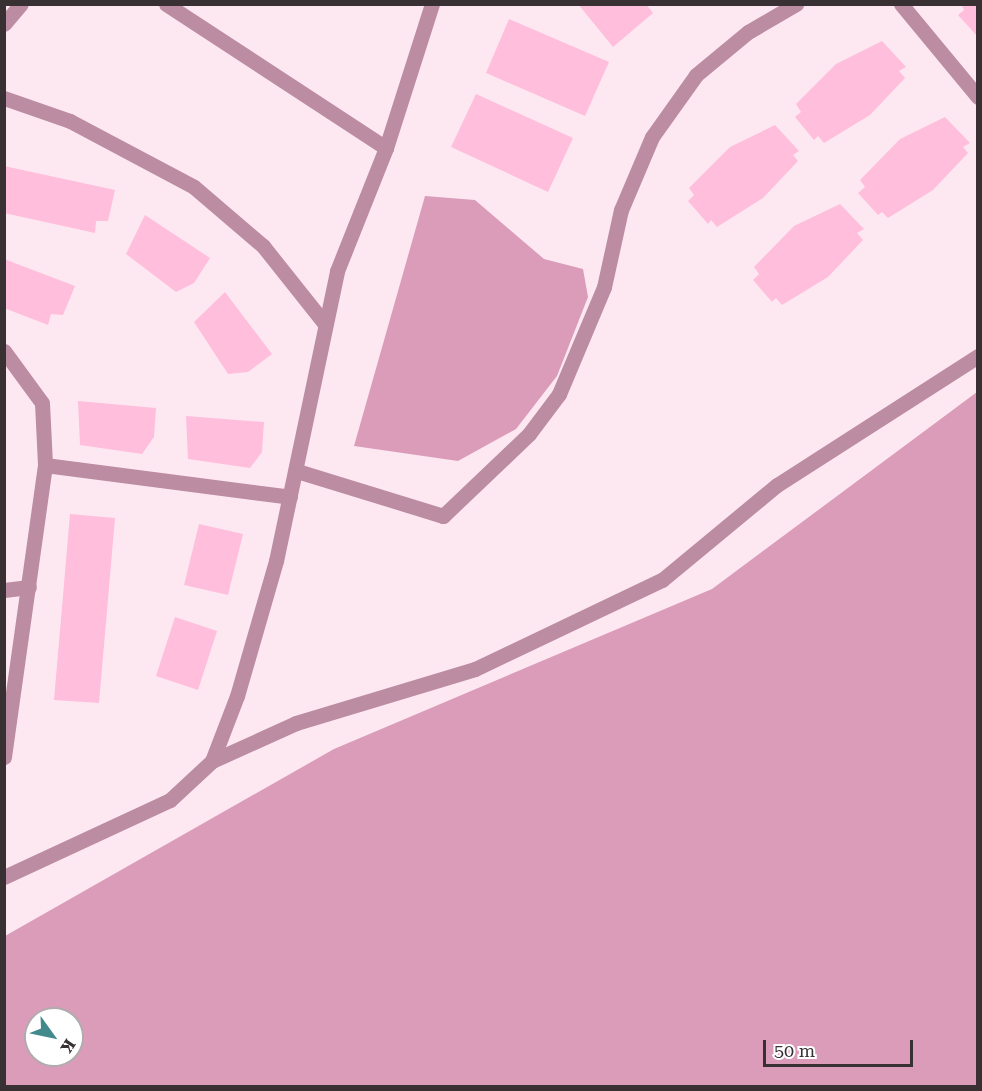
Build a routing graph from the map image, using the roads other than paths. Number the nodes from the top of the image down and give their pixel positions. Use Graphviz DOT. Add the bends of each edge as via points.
graph roads {
  1 [pos="21,4"];
  2 [pos="166,4"];
  3 [pos="432,4"];
  4 [pos="796,4"];
  5 [pos="901,4"];
  6 [pos="4,24"];
  7 [pos="978,97"];
  8 [pos="4,98"];
  9 [pos="386,148"];
  10 [pos="324,324"];
  11 [pos="4,351"];
  12 [pos="978,356"];
  13 [pos="45,465"];
  14 [pos="297,471"];
  15 [pos="290,497"];
  16 [pos="29,587"];
  17 [pos="4,590"];
  18 [pos="4,757"];
  19 [pos="212,761"];
  20 [pos="4,877"];
  1 -- 6 [label="street"];
  2 -- 9 [label="street"];
  3 -- 9 [label="street"];
  4 -- 14 [label="street" via="748,32 696,75 652,136 621,210 604,287 559,394 529,434 443,516"];
  5 -- 7 [label="street"];
  8 -- 10 [label="street" via="70,121 194,187 263,246"];
  9 -- 10 [label="street" via="337,271"];
  10 -- 14 [label="street"];
  11 -- 13 [label="street" via="42,403"];
  12 -- 19 [label="street" via="777,485 662,580 475,669 296,723"];
  13 -- 15 [label="street"];
  13 -- 16 [label="street"];
  14 -- 15 [label="street"];
  15 -- 19 [label="street" via="237,696"];
  16 -- 17 [label="street"];
  16 -- 18 [label="street"];
  19 -- 20 [label="street" via="170,800"];
}
